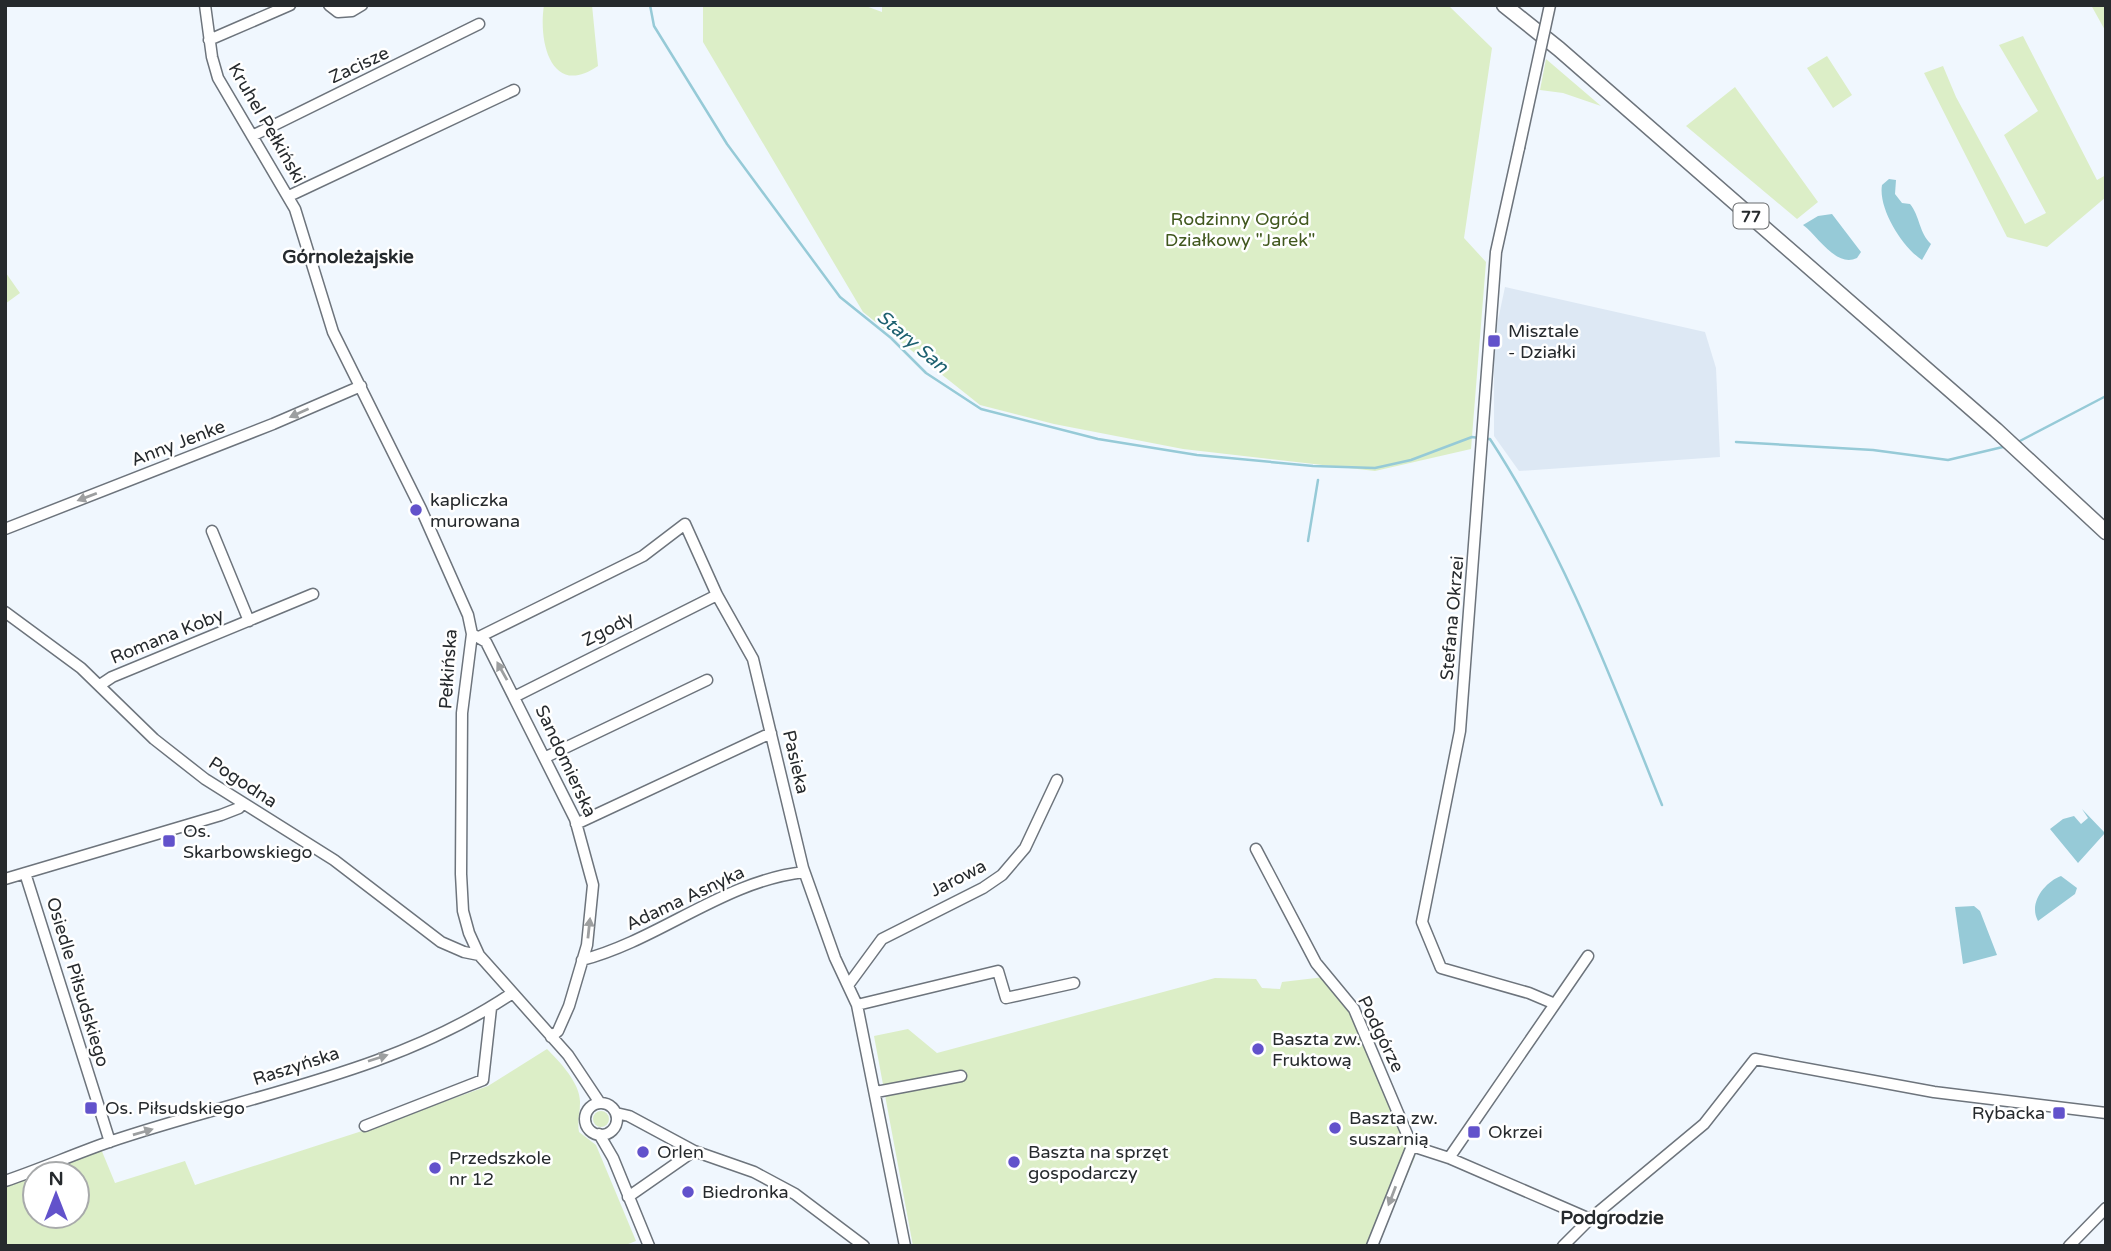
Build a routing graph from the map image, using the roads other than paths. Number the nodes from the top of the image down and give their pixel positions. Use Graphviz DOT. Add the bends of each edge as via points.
graph roads {
  1 [pos="205,5"];
  2 [pos="290,5"];
  3 [pos="329,5"];
  4 [pos="362,5"];
  5 [pos="1504,5"];
  6 [pos="1550,5"];
  7 [pos="479,24"];
  8 [pos="209,40"];
  9 [pos="514,90"];
  10 [pos="252,136"];
  11 [pos="289,196"];
  12 [pos="310,255"];
  13 [pos="361,386"];
  14 [pos="5,529"];
  15 [pos="212,531"];
  16 [pos="2106,531"];
  17 [pos="313,594"];
  18 [pos="718,595"];
  19 [pos="5,612"];
  20 [pos="249,621"];
  21 [pos="475,635"];
  22 [pos="707,680"];
  23 [pos="100,685"];
  24 [pos="516,696"];
  25 [pos="771,733"];
  26 [pos="546,757"];
  27 [pos="1057,780"];
  28 [pos="243,803"];
  29 [pos="576,824"];
  30 [pos="1256,849"];
  31 [pos="804,872"];
  32 [pos="25,873"];
  33 [pos="5,879"];
  34 [pos="479,955"];
  35 [pos="1588,956"];
  36 [pos="582,960"];
  37 [pos="1074,983"];
  38 [pos="849,984"];
  39 [pos="511,994"];
  40 [pos="1555,1004"];
  41 [pos="857,1005"];
  42 [pos="491,1008"];
  43 [pos="551,1037"];
  44 [pos="961,1076"];
  45 [pos="876,1092"];
  46 [pos="595,1106"];
  47 [pos="2106,1113"];
  48 [pos="365,1126"];
  49 [pos="610,1126"];
  50 [pos="110,1142"];
  51 [pos="1412,1146"];
  52 [pos="694,1151"];
  53 [pos="1449,1158"];
  54 [pos="5,1181"];
  55 [pos="628,1197"];
  56 [pos="2106,1208"];
  57 [pos="1590,1219"];
  58 [pos="645,1245"];
  59 [pos="864,1246"];
  60 [pos="905,1246"];
  61 [pos="1372,1246"];
  62 [pos="1563,1246"];
  63 [pos="2069,1246"];
  1 -- 8 [label="street, Kruhel Pełkiński"];
  2 -- 8 [label="street"];
  3 -- 4 [label="street" via="338,12"];
  5 -- 16 [label="main road, 77" via="1996,430"];
  6 -- 40 [label="street, Stefana Okrzei, bridge" via="1496,252 1460,731 1422,922 1441,968"];
  7 -- 10 [label="street, Zacisze"];
  8 -- 10 [label="street, Kruhel Pełkiński" via="218,78"];
  9 -- 11 [label="street"];
  10 -- 11 [label="street, Kruhel Pełkiński"];
  11 -- 12 [label="street, Kruhel Pełkiński"];
  12 -- 13 [label="street, Pełkińska" via="328,321"];
  13 -- 14 [label="street, Anny Jenke, one-way"];
  13 -- 21 [label="street, Pełkińska" via="454,580"];
  15 -- 20 [label="street, Romana Koby"];
  17 -- 20 [label="street, Romana Koby"];
  18 -- 21 [label="street, Pasieka" via="685,524 643,556"];
  18 -- 24 [label="street, Zgody"];
  18 -- 25 [label="street, Pasieka" via="753,659"];
  19 -- 23 [label="street, Pogodna"];
  20 -- 23 [label="street, Romana Koby"];
  24 -- 21 [label="street, Sandomierska, one-way" via="486,642"];
  21 -- 34 [label="street, Pełkińska" via="462,713 461,874 463,911"];
  22 -- 26 [label="street"];
  23 -- 28 [label="street, Pogodna" via="174,756"];
  24 -- 26 [label="street, Sandomierska"];
  25 -- 29 [label="street"];
  25 -- 31 [label="street, Pasieka"];
  26 -- 29 [label="street, Sandomierska"];
  27 -- 38 [label="street, Jarowa" via="1025,848 1002,875 882,939"];
  28 -- 32 [label="street" via="221,815"];
  28 -- 34 [label="street, Pogodna" via="334,860 441,942"];
  36 -- 29 [label="street, Sandomierska, one-way" via="593,885"];
  30 -- 51 [label="street, Podgórze" via="1316,963 1354,1009"];
  31 -- 36 [label="street, Adama Asnyka" via="763,881 615,951"];
  31 -- 38 [label="street, Pasieka"];
  32 -- 33 [label="street"];
  32 -- 50 [label="street, Osiedle Piłsudskiego"];
  34 -- 39 [label="street, Pełkińska"];
  35 -- 40 [label="street"];
  36 -- 43 [label="street, Sandomierska" via="569,1006"];
  37 -- 41 [label="street" via="1006,998 998,971"];
  38 -- 41 [label="street, Pasieka"];
  39 -- 42 [label="street, Raszyńska"];
  39 -- 43 [label="street, Pełkińska"];
  40 -- 53 [label="street"];
  41 -- 45 [label="street, Pasieka"];
  42 -- 48 [label="street" via="483,1080"];
  50 -- 42 [label="street, Raszyńska, one-way" via="426,1042"];
  43 -- 46 [label="street, Pełkińska" via="568,1055"];
  44 -- 45 [label="street"];
  45 -- 60 [label="street, Pasieka"];
  46 -- 49 [label="street" via="610,1106"];
  46 -- 49 [label="street" via="586,1116 586,1125"];
  47 -- 57 [label="street" via="1934,1092 1755,1059 1704,1124"];
  49 -- 52 [label="street" via="643,1124"];
  49 -- 55 [label="street" via="612,1158"];
  50 -- 54 [label="street, Raszyńska"];
  51 -- 53 [label="street"];
  51 -- 61 [label="street, one-way"];
  52 -- 55 [label="street"];
  52 -- 59 [label="street" via="754,1172 795,1195"];
  53 -- 57 [label="street"];
  55 -- 58 [label="street"];
  56 -- 63 [label="street"];
  57 -- 62 [label="street"];
}
